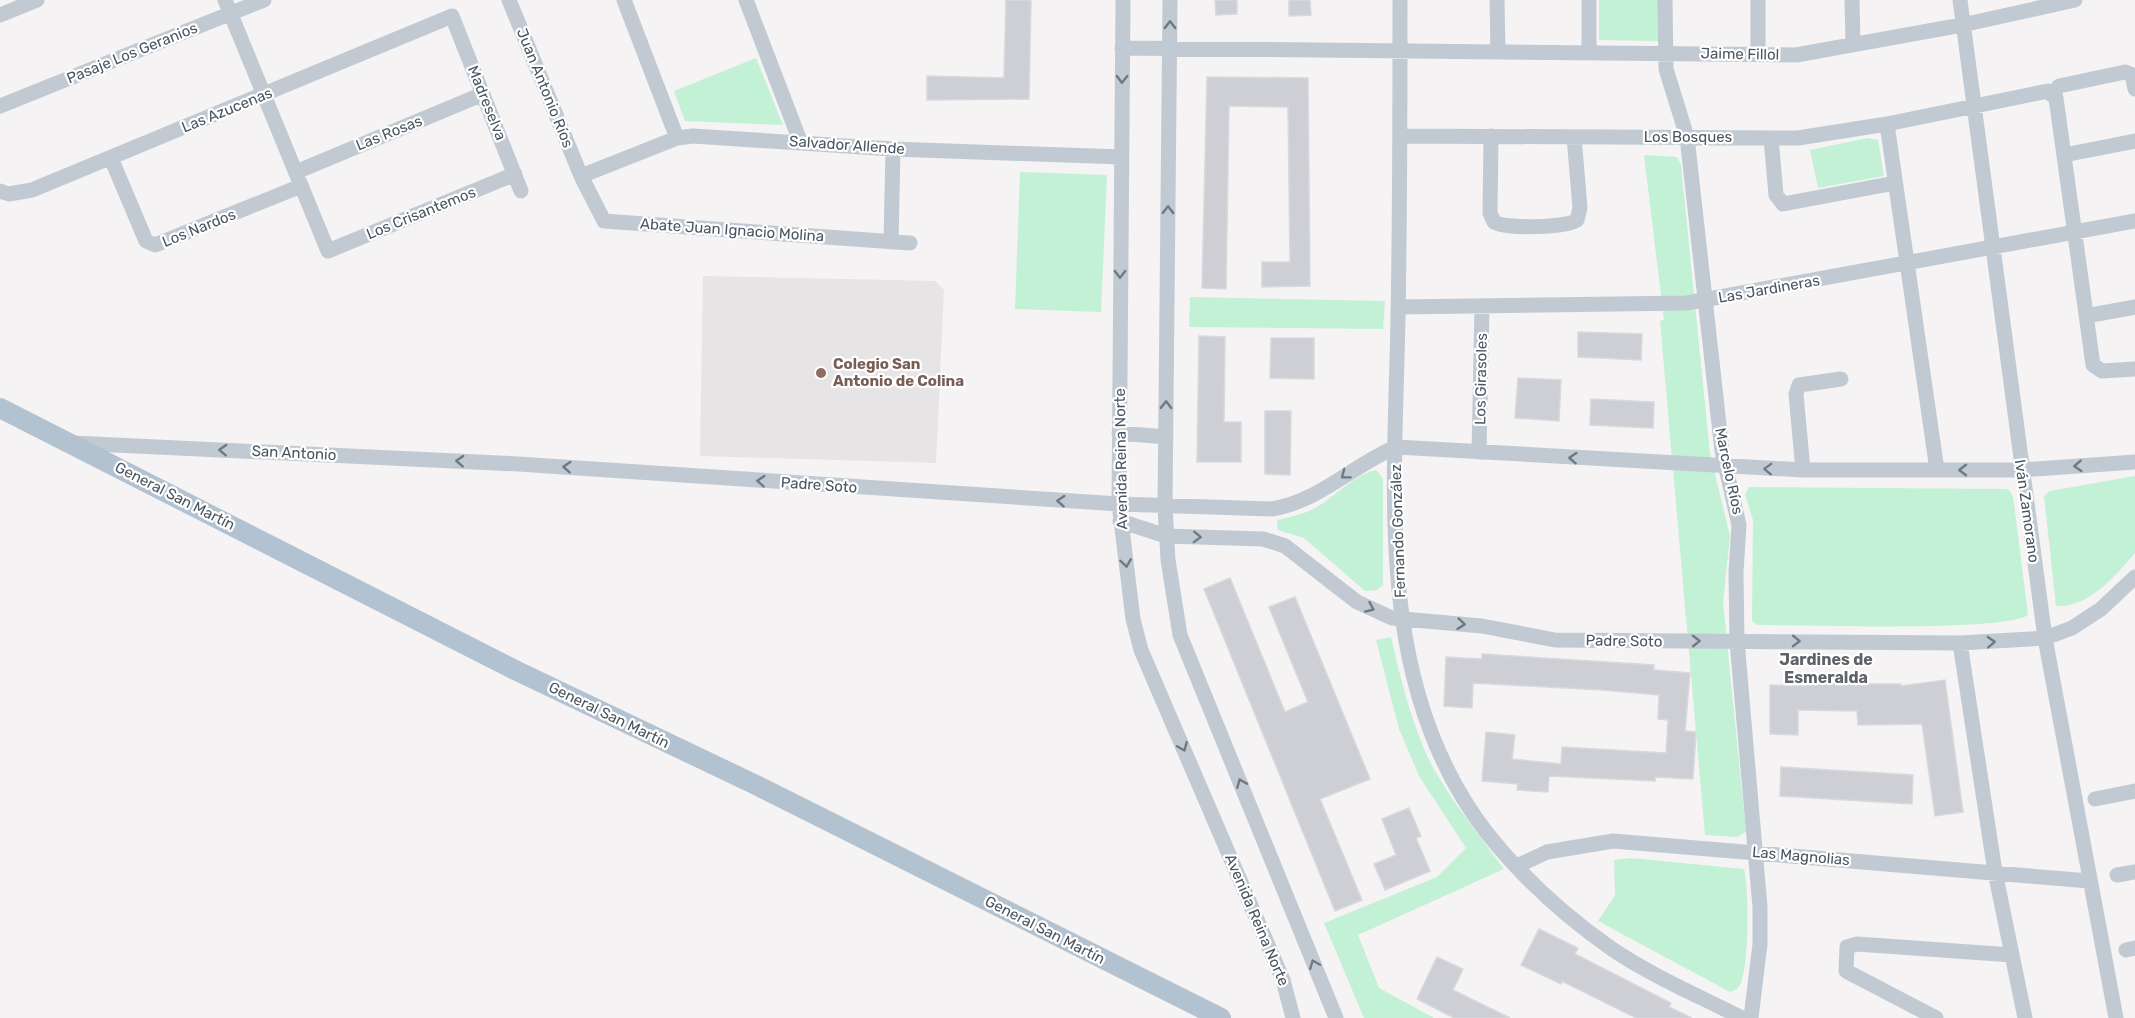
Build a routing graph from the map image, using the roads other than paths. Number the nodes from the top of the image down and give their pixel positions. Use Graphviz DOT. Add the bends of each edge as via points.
graph roads {
  1 [pos="37,0"];
  2 [pos="264,0"];
  3 [pos="509,0"];
  4 [pos="624,0"];
  5 [pos="746,0"];
  6 [pos="1123,0"];
  7 [pos="1170,0"];
  8 [pos="1400,0"];
  9 [pos="1497,0"];
  10 [pos="1589,0"];
  11 [pos="1665,0"];
  12 [pos="1758,0"];
  13 [pos="1852,0"];
  14 [pos="1960,0"];
  15 [pos="2075,0"];
  16 [pos="2059,2"];
  17 [pos="228,7"];
  18 [pos="0,15"];
  19 [pos="452,16"];
  20 [pos="1962,25"];
  21 [pos="1853,45"];
  22 [pos="1122,48"];
  23 [pos="1170,50"];
  24 [pos="1400,52"];
  25 [pos="1498,52"];
  26 [pos="1589,52"];
  27 [pos="1664,53"];
  28 [pos="1758,54"];
  29 [pos="2135,89"];
  30 [pos="264,94"];
  31 [pos="483,94"];
  32 [pos="2052,94"];
  33 [pos="0,106"];
  34 [pos="1972,106"];
  35 [pos="1887,124"];
  36 [pos="1401,136"];
  37 [pos="1491,136"];
  38 [pos="1574,136"];
  39 [pos="1687,137"];
  40 [pos="677,138"];
  41 [pos="1771,138"];
  42 [pos="800,141"];
  43 [pos="2135,141"];
  44 [pos="893,148"];
  45 [pos="2064,155"];
  46 [pos="1120,157"];
  47 [pos="111,158"];
  48 [pos="515,174"];
  49 [pos="581,176"];
  50 [pos="299,179"];
  51 [pos="1895,183"];
  52 [pos="0,191"];
  53 [pos="521,191"];
  54 [pos="2135,221"];
  55 [pos="2074,233"];
  56 [pos="891,242"];
  57 [pos="910,243"];
  58 [pos="1992,249"];
  59 [pos="1907,264"];
  60 [pos="1705,301"];
  61 [pos="1482,306"];
  62 [pos="1398,307"];
  63 [pos="2135,307"];
  64 [pos="2086,316"];
  65 [pos="2135,369"];
  66 [pos="1841,379"];
  67 [pos="2,410"];
  68 [pos="1119,433"];
  69 [pos="1166,436"];
  70 [pos="70,443"];
  71 [pos="1396,447"];
  72 [pos="1479,452"];
  73 [pos="2135,462"];
  74 [pos="518,464"];
  75 [pos="1726,467"];
  76 [pos="1803,470"];
  77 [pos="1937,470"];
  78 [pos="2021,470"];
  79 [pos="1119,504"];
  80 [pos="1165,506"];
  81 [pos="1120,521"];
  82 [pos="1166,536"];
  83 [pos="2135,577"];
  84 [pos="1402,618"];
  85 [pos="2044,638"];
  86 [pos="1737,641"];
  87 [pos="1960,643"];
  88 [pos="2135,791"];
  89 [pos="2095,799"];
  90 [pos="1757,852"];
  91 [pos="1517,866"];
  92 [pos="1995,872"];
  93 [pos="2135,872"];
  94 [pos="2117,875"];
  95 [pos="2089,881"];
  96 [pos="2012,956"];
  97 [pos="1221,1018"];
  98 [pos="1293,1018"];
  99 [pos="1336,1018"];
  100 [pos="1742,1018"];
  101 [pos="1751,1018"];
  102 [pos="1936,1018"];
  103 [pos="2025,1018"];
  104 [pos="2116,1018"];
  1 -- 18 [label="street"];
  2 -- 17 [label="street, Pasaje Los Geranios"];
  3 -- 49 [label="street, Juan Antonio Ríos"];
  4 -- 40 [label="street"];
  5 -- 42 [label="street"];
  6 -- 22 [label="street, Avenida Reina Norte"];
  23 -- 7 [label="street, one-way"];
  8 -- 24 [label="street, Fernando González"];
  9 -- 25 [label="street"];
  10 -- 26 [label="street"];
  11 -- 27 [label="street, Marcelo Ríos"];
  12 -- 28 [label="street"];
  13 -- 21 [label="street"];
  14 -- 20 [label="street, Iván Zamorano"];
  15 -- 16 [label="street, Jaime Fillol"];
  16 -- 20 [label="street, Jaime Fillol"];
  17 -- 30 [label="street"];
  17 -- 33 [label="street, Pasaje Los Geranios"];
  19 -- 30 [label="street, Las Azucenas"];
  19 -- 31 [label="street, Madreselva"];
  20 -- 21 [label="street, Jaime Fillol"];
  20 -- 34 [label="street, Iván Zamorano"];
  21 -- 28 [label="street, Jaime Fillol" via="1796,55"];
  22 -- 23 [label="street"];
  22 -- 46 [label="street, Avenida Reina Norte, one-way"];
  23 -- 24 [label="street"];
  69 -- 23 [label="street, one-way"];
  24 -- 25 [label="street, Jaime Fillol"];
  24 -- 36 [label="street, Fernando González"];
  25 -- 26 [label="street, Jaime Fillol"];
  26 -- 27 [label="street, Jaime Fillol"];
  27 -- 28 [label="street, Jaime Fillol"];
  27 -- 39 [label="street, Marcelo Ríos" via="1672,94"];
  29 -- 32 [label="street" via="2132,75 2125,72 2059,86"];
  30 -- 47 [label="street, Las Azucenas"];
  30 -- 50 [label="street"];
  31 -- 48 [label="street, Madreselva"];
  31 -- 50 [label="street, Las Rosas"];
  32 -- 34 [label="street, Los Bosques" via="2048,91"];
  32 -- 45 [label="street" via="2056,98"];
  34 -- 35 [label="street, Los Bosques"];
  34 -- 58 [label="street, Iván Zamorano"];
  35 -- 41 [label="street, Los Bosques" via="1821,136"];
  35 -- 51 [label="street"];
  36 -- 37 [label="street, Los Bosques"];
  36 -- 62 [label="street, Fernando González"];
  37 -- 38 [label="street, Los Bosques"];
  37 -- 38 [label="street" via="1490,213 1494,222 1506,226 1564,225 1577,220 1580,208"];
  38 -- 39 [label="street, Los Bosques"];
  39 -- 41 [label="street, Los Bosques"];
  39 -- 60 [label="street, Marcelo Ríos"];
  40 -- 42 [label="street, Salvador Allende"];
  40 -- 49 [label="street, Salvador Allende"];
  41 -- 51 [label="street" via="1776,195 1783,204"];
  42 -- 44 [label="street, Salvador Allende"];
  43 -- 45 [label="street"];
  44 -- 46 [label="street, Salvador Allende"];
  44 -- 56 [label="street"];
  45 -- 55 [label="street"];
  46 -- 68 [label="street, Avenida Reina Norte, one-way"];
  47 -- 50 [label="street, Los Nardos" via="146,241 155,245"];
  47 -- 52 [label="street, Las Azucenas" via="32,190 9,194"];
  48 -- 50 [label="street, Los Crisantemos" via="328,251"];
  48 -- 53 [label="street, Madreselva"];
  49 -- 56 [label="street, Abate Juan Ignacio Molina" via="604,220"];
  51 -- 59 [label="street"];
  54 -- 55 [label="street, Las Jardineras"];
  55 -- 58 [label="street, Las Jardineras"];
  55 -- 64 [label="street"];
  56 -- 57 [label="street, Abate Juan Ignacio Molina"];
  58 -- 59 [label="street, Las Jardineras"];
  58 -- 78 [label="street, Iván Zamorano"];
  59 -- 60 [label="street, Las Jardineras"];
  59 -- 77 [label="street"];
  60 -- 61 [label="street, Las Jardineras"];
  60 -- 75 [label="street, Marcelo Ríos"];
  61 -- 62 [label="street, Las Jardineras"];
  61 -- 72 [label="street, Los Girasoles"];
  62 -- 71 [label="street, Fernando González"];
  63 -- 64 [label="street"];
  64 -- 65 [label="street" via="2093,365 2102,371"];
  66 -- 76 [label="street" via="1799,385 1796,394"];
  67 -- 70 [label="main road, General San Martín"];
  68 -- 69 [label="street"];
  68 -- 79 [label="street, Avenida Reina Norte"];
  69 -- 80 [label="street"];
  74 -- 70 [label="street, San Antonio, one-way"];
  70 -- 97 [label="main road, General San Martín" via="517,671 756,785"];
  71 -- 72 [label="street"];
  71 -- 80 [label="street, one-way" via="1370,458 1322,492 1287,507"];
  71 -- 84 [label="street, Fernando González" via="1396,557"];
  75 -- 72 [label="street, one-way"];
  73 -- 78 [label="street, one-way"];
  79 -- 74 [label="street, Padre Soto, one-way"];
  76 -- 75 [label="street, one-way"];
  75 -- 86 [label="street, Marcelo Ríos" via="1739,525"];
  76 -- 77 [label="street"];
  78 -- 77 [label="street, one-way"];
  78 -- 85 [label="street, Iván Zamorano"];
  79 -- 80 [label="street, Padre Soto"];
  79 -- 81 [label="street, Avenida Reina Norte"];
  80 -- 82 [label="street"];
  81 -- 82 [label="street, Padre Soto"];
  81 -- 98 [label="street, Avenida Reina Norte, one-way" via="1141,650 1283,980"];
  82 -- 84 [label="street, Padre Soto, one-way" via="1263,539 1285,546 1358,602 1392,618"];
  99 -- 82 [label="street, one-way" via="1180,635"];
  83 -- 85 [label="street, Padre Soto" via="2101,609 2072,628"];
  84 -- 86 [label="street, Padre Soto, one-way" via="1482,626 1555,640"];
  84 -- 91 [label="street, Fernando González" via="1410,672 1438,753 1487,833"];
  87 -- 85 [label="street, Padre Soto, one-way"];
  85 -- 95 [label="street, Iván Zamorano"];
  86 -- 87 [label="street, Padre Soto, one-way"];
  86 -- 90 [label="street, Marcelo Ríos"];
  87 -- 92 [label="street"];
  88 -- 89 [label="street"];
  90 -- 91 [label="street, Las Magnolias" via="1613,842 1547,852"];
  90 -- 92 [label="street, Las Magnolias"];
  90 -- 101 [label="street, Marcelo Ríos" via="1760,944"];
  91 -- 100 [label="street, Fernando González" via="1555,904 1613,949"];
  92 -- 95 [label="street, Las Magnolias"];
  92 -- 96 [label="street"];
  93 -- 94 [label="street"];
  95 -- 104 [label="street, Iván Zamorano"];
  96 -- 102 [label="street" via="1857,944 1847,947 1846,971"];
  96 -- 103 [label="street"];
}
